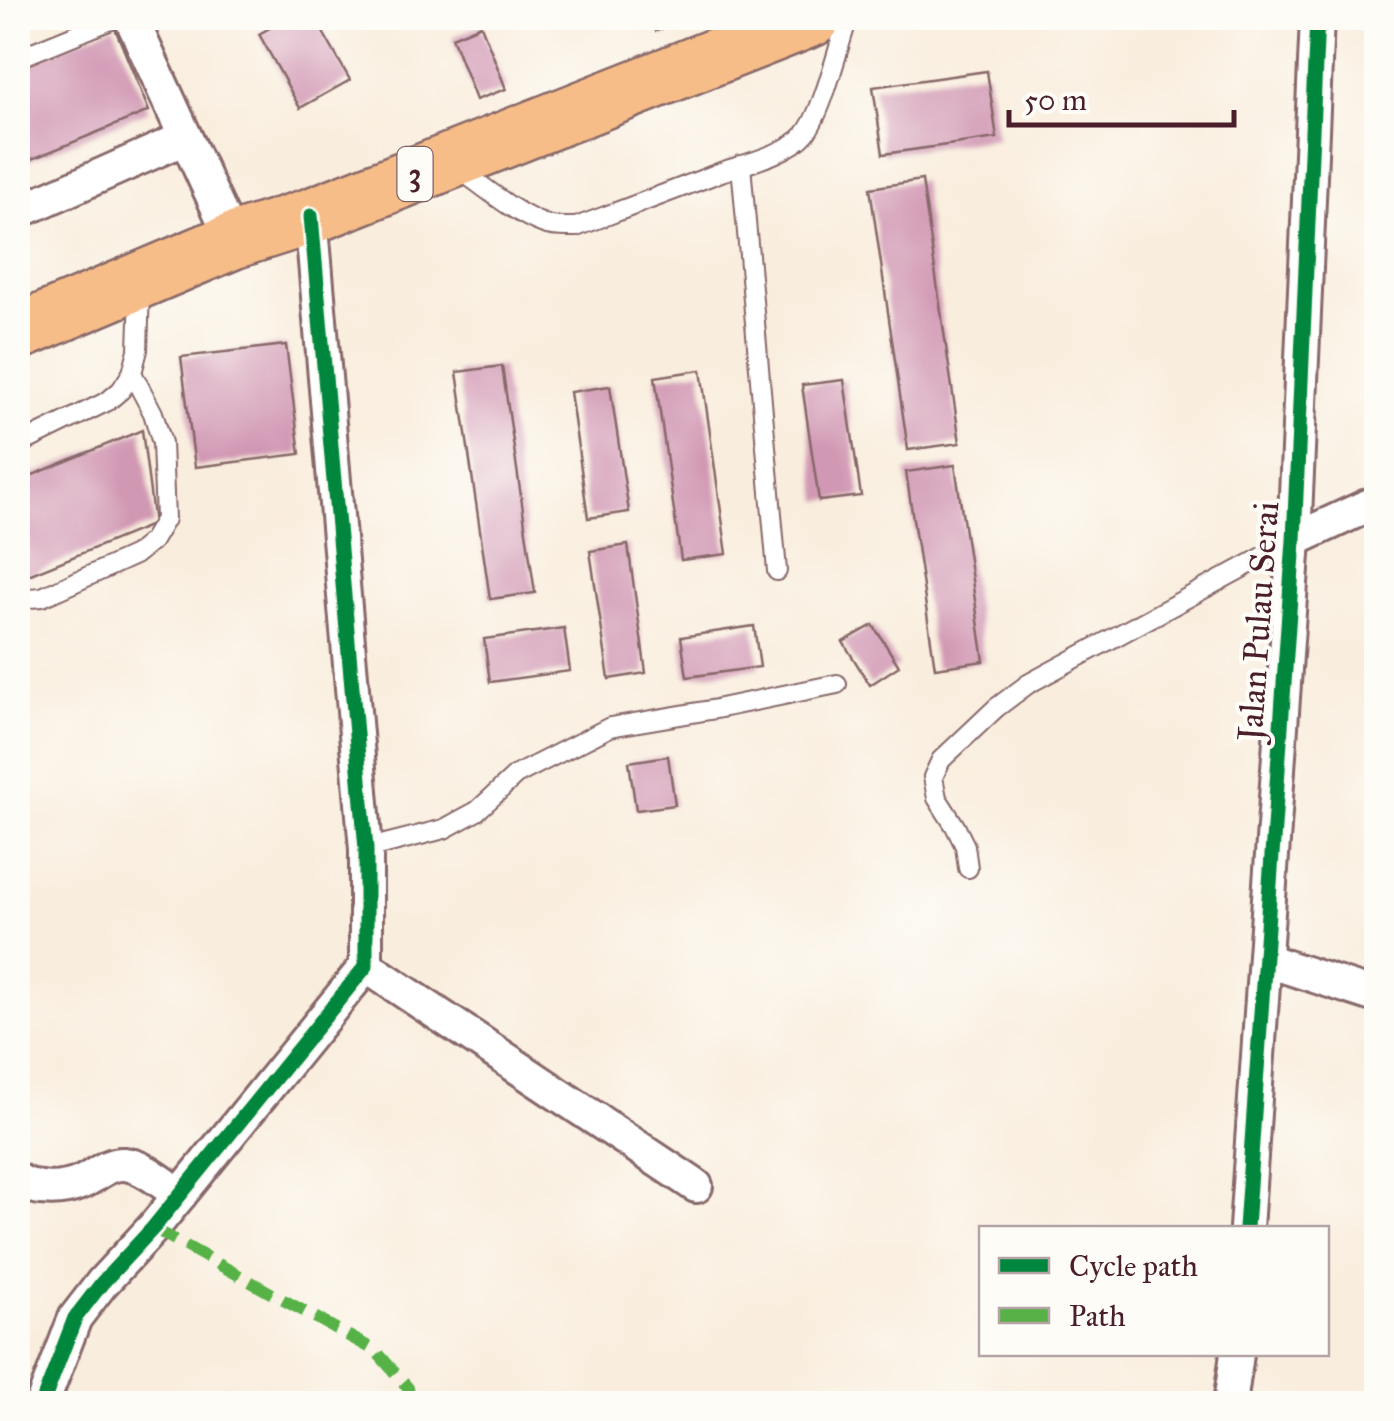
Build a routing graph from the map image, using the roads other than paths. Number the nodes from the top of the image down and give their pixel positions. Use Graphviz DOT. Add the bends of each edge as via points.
graph roads {
  1 [pos="116,18"];
  2 [pos="130,18"];
  3 [pos="813,18"];
  4 [pos="848,18"];
  5 [pos="1317,18"];
  6 [pos="18,58"];
  7 [pos="186,138"];
  8 [pos="448,161"];
  9 [pos="740,165"];
  10 [pos="18,212"];
  11 [pos="311,216"];
  12 [pos="232,242"];
  13 [pos="140,280"];
  14 [pos="18,332"];
  15 [pos="132,373"];
  16 [pos="18,445"];
  17 [pos="1376,502"];
  18 [pos="1294,540"];
  19 [pos="777,571"];
  20 [pos="18,600"];
  21 [pos="837,684"];
  22 [pos="366,848"];
  23 [pos="968,868"];
  24 [pos="1266,960"];
  25 [pos="366,966"];
  26 [pos="1376,996"];
  27 [pos="18,1180"];
  28 [pos="696,1186"];
  29 [pos="180,1195"];
  30 [pos="1246,1226"];
  31 [pos="1238,1356"];
  32 [pos="42,1404"];
  33 [pos="1230,1404"];
  1 -- 6 [label="lane"];
  2 -- 7 [label="street"];
  3 -- 8 [label="highway, 3"];
  4 -- 9 [label="lane" via="808,129 790,146"];
  5 -- 18 [label="street, Jalan Pulau Serai"];
  7 -- 10 [label="street"];
  7 -- 12 [label="street"];
  8 -- 9 [label="lane" via="522,213 558,228 576,228"];
  8 -- 11 [label="highway, 3"];
  9 -- 19 [label="lane"];
  11 -- 12 [label="highway, 3"];
  11 -- 22 [label="street"];
  12 -- 13 [label="highway, 3"];
  13 -- 14 [label="highway, 3"];
  13 -- 15 [label="lane"];
  15 -- 16 [label="lane" via="108,401"];
  15 -- 20 [label="lane" via="162,443 164,518 152,542 42,597"];
  17 -- 18 [label="street"];
  18 -- 23 [label="lane" via="1028,684 941,760 933,777 937,798 964,846"];
  18 -- 24 [label="street, Jalan Pulau Serai"];
  21 -- 22 [label="lane" via="610,727 516,776 444,829"];
  22 -- 25 [label="street"];
  24 -- 26 [label="street"];
  24 -- 30 [label="street, Jalan Pulau Serai"];
  25 -- 28 [label="street"];
  25 -- 29 [label="street"];
  27 -- 29 [label="street" via="54,1189 126,1164"];
  29 -- 32 [label="street" via="76,1318"];
  31 -- 33 [label="street"];
}
